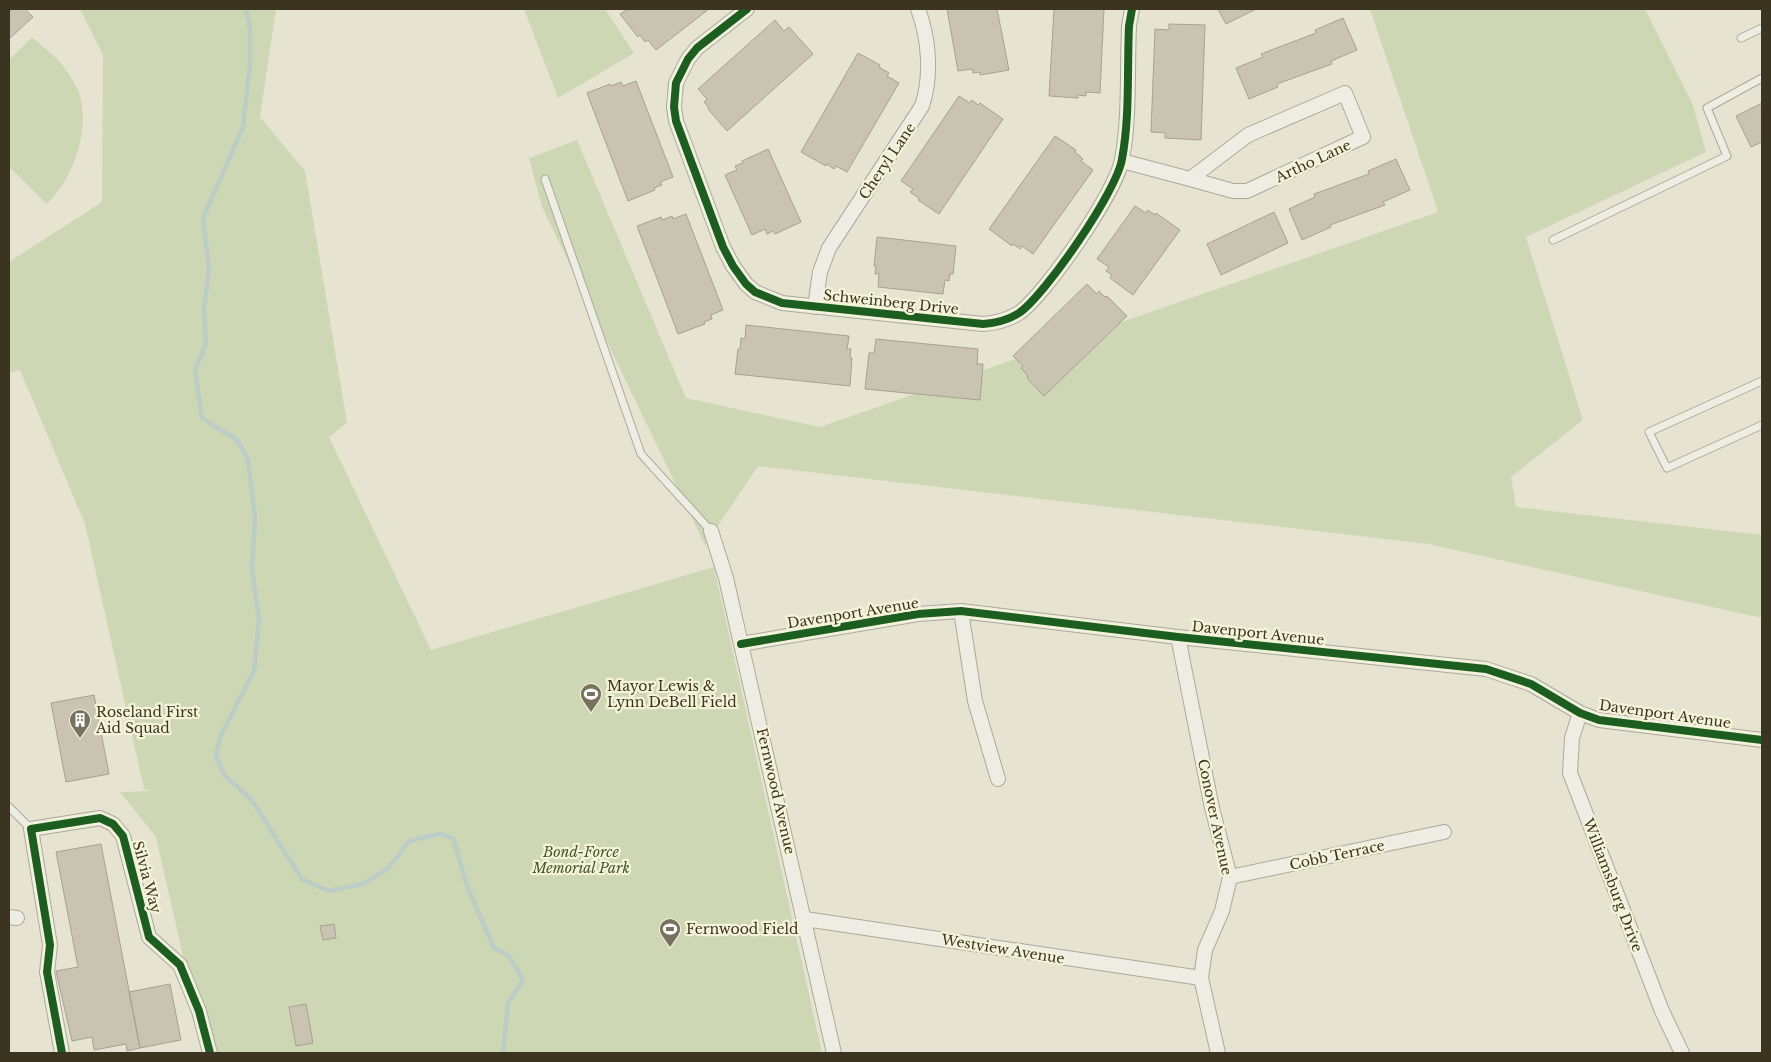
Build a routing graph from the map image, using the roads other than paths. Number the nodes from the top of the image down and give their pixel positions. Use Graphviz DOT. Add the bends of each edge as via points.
graph roads {
  1 [pos="747,9"];
  2 [pos="918,9"];
  3 [pos="1132,9"];
  4 [pos="1762,28"];
  5 [pos="1741,38"];
  6 [pos="1762,78"];
  7 [pos="1122,160"];
  8 [pos="1190,178"];
  9 [pos="545,179"];
  10 [pos="1552,240"];
  11 [pos="815,306"];
  12 [pos="1762,381"];
  13 [pos="1762,425"];
  14 [pos="711,531"];
  15 [pos="961,611"];
  16 [pos="1178,637"];
  17 [pos="741,644"];
  18 [pos="1580,712"];
  19 [pos="1762,740"];
  20 [pos="998,779"];
  21 [pos="9,807"];
  22 [pos="31,829"];
  23 [pos="1444,832"];
  24 [pos="1230,877"];
  25 [pos="805,919"];
  26 [pos="1201,978"];
  27 [pos="62,1053"];
  28 [pos="210,1053"];
  29 [pos="834,1053"];
  30 [pos="1218,1053"];
  31 [pos="1682,1053"];
  1 -- 11 [label="street, Schweinberg Drive" via="697,48 688,60 676,83 676,121 723,248 739,276 766,298"];
  2 -- 11 [label="street, Cheryl Lane" via="927,46 926,95 922,106 828,248 820,272"];
  3 -- 7 [label="street, Schweinberg Drive"];
  4 -- 5 [label="lane"];
  6 -- 10 [label="lane" via="1706,108 1727,156"];
  7 -- 8 [label="street, Artho Lane"];
  7 -- 11 [label="street, Schweinberg Drive" via="1113,186 1098,212 1039,293 1019,313 1007,319 983,324"];
  8 -- 8 [label="street, Artho Lane" via="1248,135 1345,93 1363,137 1247,191 1234,191"];
  9 -- 14 [label="lane" via="640,454"];
  12 -- 13 [label="lane" via="1649,432 1667,468"];
  14 -- 17 [label="street, Fernwood Avenue"];
  15 -- 16 [label="street, Davenport Avenue"];
  15 -- 17 [label="street, Davenport Avenue" via="918,614"];
  15 -- 20 [label="street" via="975,701"];
  16 -- 18 [label="street, Davenport Avenue" via="1486,669 1531,684"];
  16 -- 24 [label="street, Conover Avenue" via="1212,808"];
  17 -- 25 [label="street, Fernwood Avenue"];
  18 -- 19 [label="street, Davenport Avenue" via="1619,724"];
  18 -- 31 [label="street, Williamsburg Drive" via="1572,738 1570,774 1662,1011"];
  21 -- 22 [label="lane"];
  22 -- 27 [label="street" via="50,945 47,972"];
  22 -- 28 [label="street, Silvia Way" via="100,818 113,824 123,836 150,937 180,964 199,1012"];
  23 -- 24 [label="street, Cobb Terrace"];
  24 -- 26 [label="street, Conover Avenue" via="1227,894 1205,950"];
  25 -- 26 [label="street, Westview Avenue"];
  25 -- 29 [label="street, Fernwood Avenue"];
  26 -- 30 [label="street, Conover Avenue"];
}
